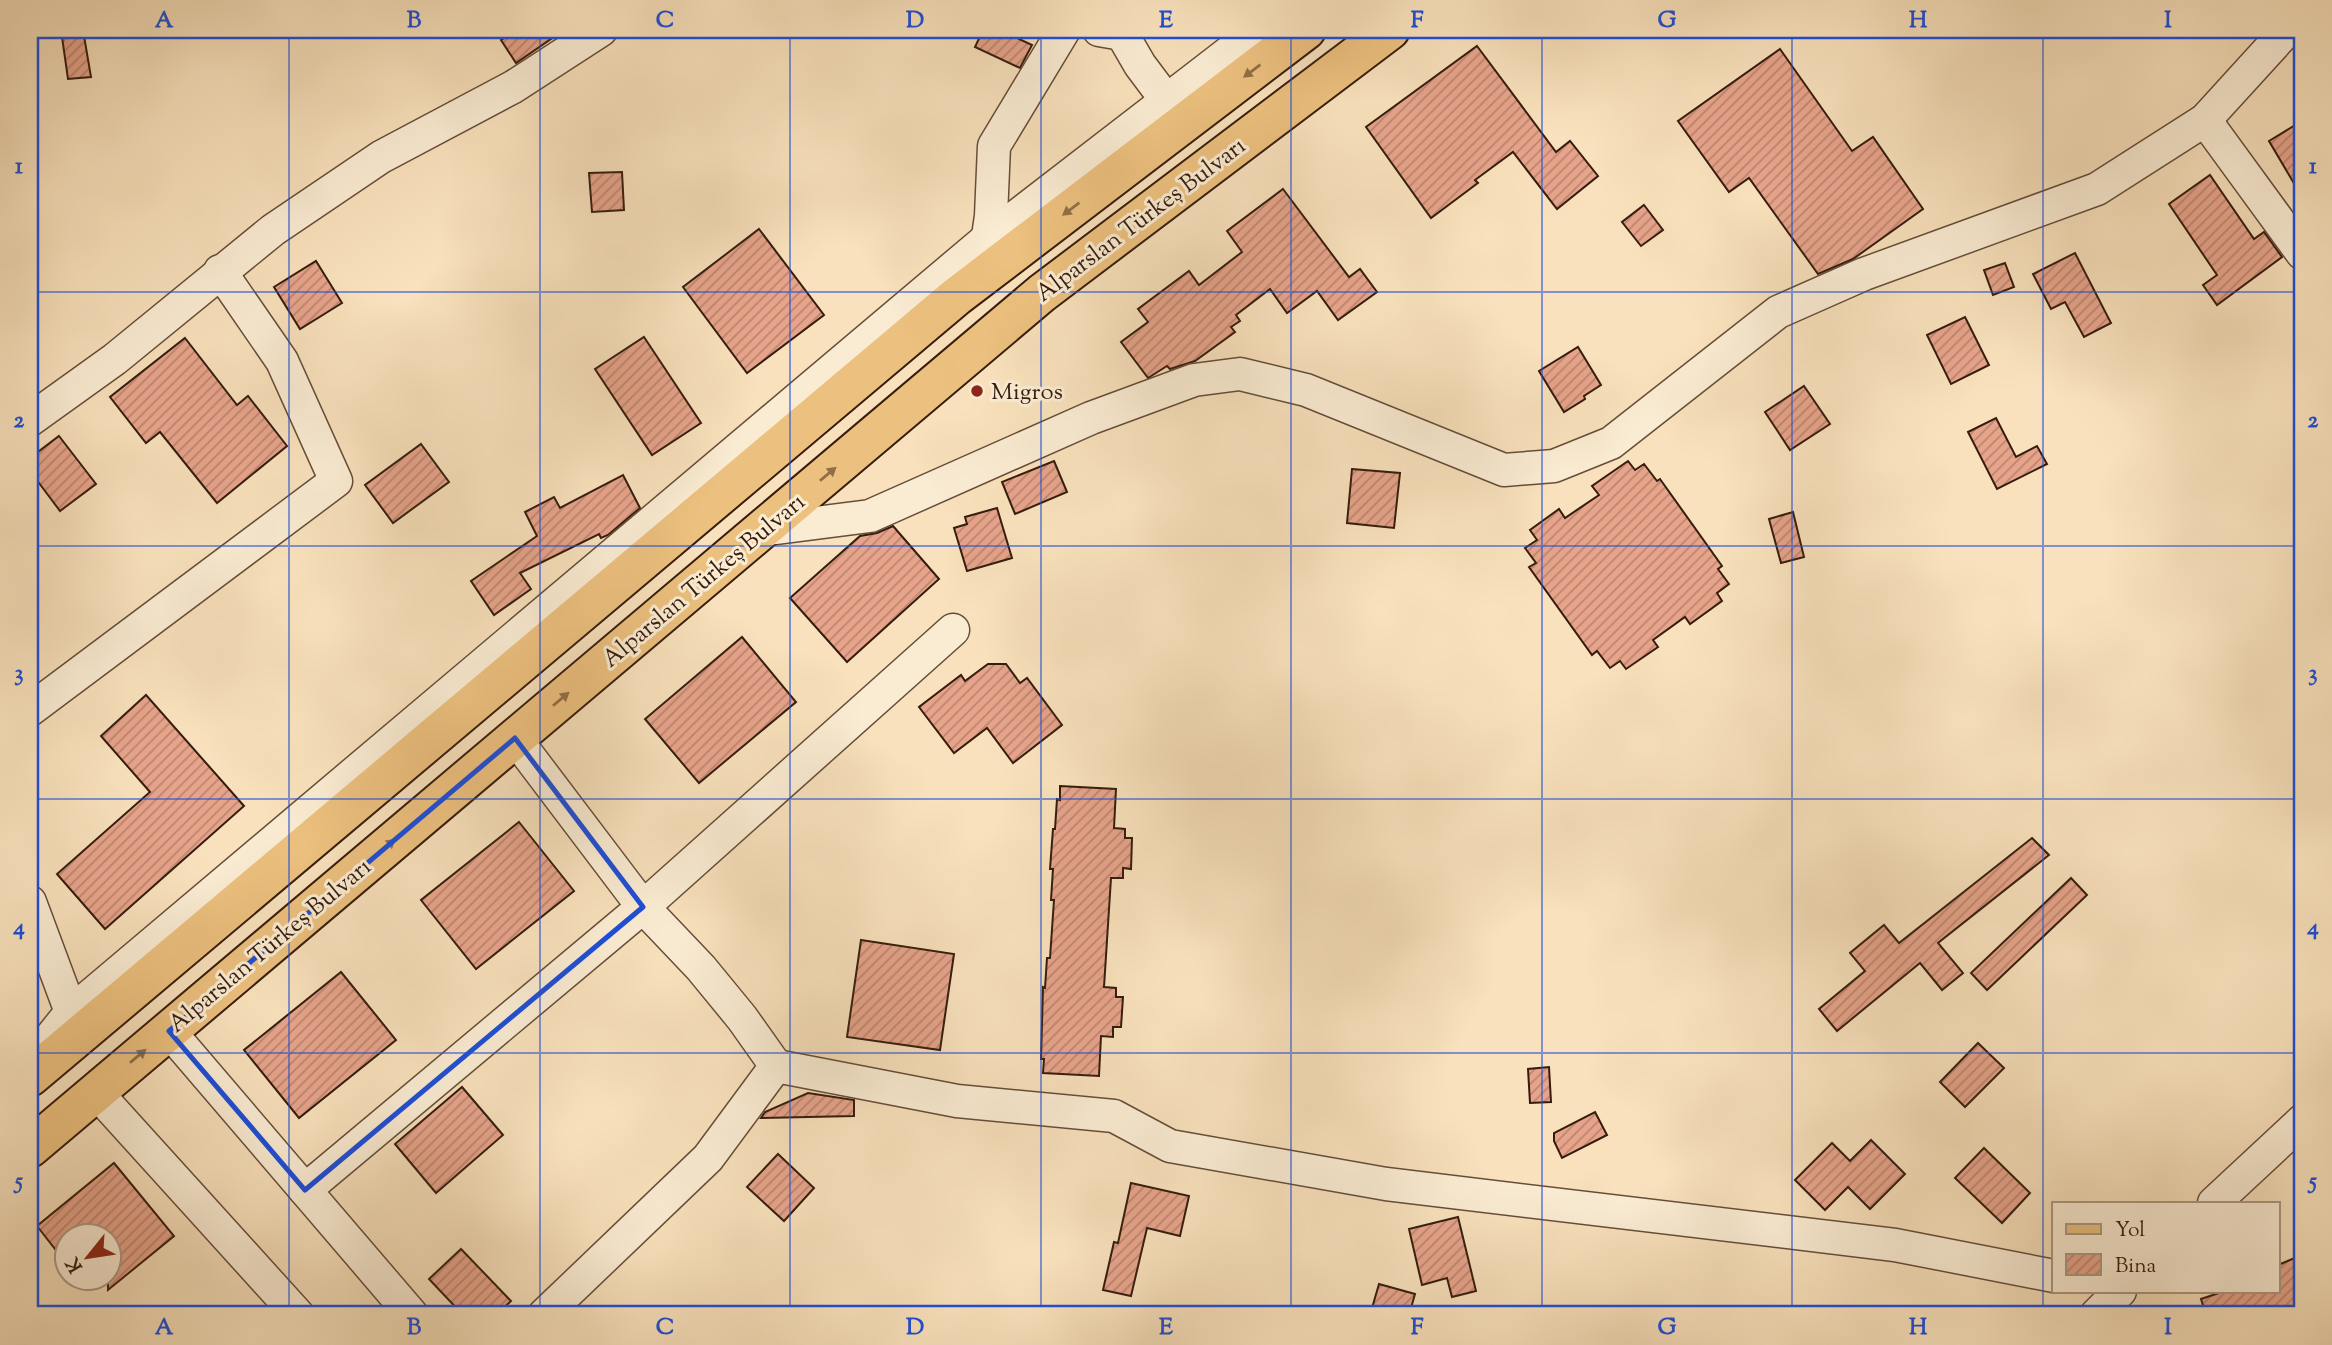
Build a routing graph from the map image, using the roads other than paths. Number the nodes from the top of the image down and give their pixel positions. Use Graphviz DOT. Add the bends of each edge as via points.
graph roads {
  1 [pos="601,30"];
  2 [pos="1064,30"];
  3 [pos="1099,30"];
  4 [pos="1258,30"];
  5 [pos="1306,30"];
  6 [pos="1390,30"];
  7 [pos="2287,30"];
  8 [pos="1175,111"];
  9 [pos="2205,120"];
  10 [pos="987,239"];
  11 [pos="2302,253"];
  12 [pos="220,271"];
  13 [pos="981,276"];
  14 [pos="30,420"];
  15 [pos="761,530"];
  16 [pos="953,630"];
  17 [pos="30,710"];
  18 [pos="515,738"];
  19 [pos="30,902"];
  20 [pos="643,907"];
  21 [pos="71,1012"];
  22 [pos="169,1031"];
  23 [pos="30,1064"];
  24 [pos="776,1066"];
  25 [pos="30,1077"];
  26 [pos="96,1091"];
  27 [pos="2302,1121"];
  28 [pos="30,1147"];
  29 [pos="305,1190"];
  30 [pos="2215,1202"];
  31 [pos="2052,1276"];
  32 [pos="2119,1292"];
  33 [pos="298,1315"];
  34 [pos="412,1315"];
  35 [pos="544,1315"];
  36 [pos="2096,1315"];
  1 -- 12 [label="street" via="513,87 381,157"];
  2 -- 10 [label="street" via="994,146"];
  3 -- 8 [label="street" via="1122,34"];
  4 -- 8 [label="street"];
  5 -- 8 [label="main road, Alparslan Türkeş Bulvarı, one-way"];
  15 -- 6 [label="main road, Alparslan Türkeş Bulvarı, one-way" via="1042,293"];
  7 -- 9 [label="street"];
  8 -- 10 [label="street"];
  8 -- 13 [label="main road, Alparslan Türkeş Bulvarı, one-way"];
  9 -- 11 [label="street"];
  9 -- 15 [label="street" via="2098,189 1864,274 1778,312 1611,443 1554,466 1504,470 1306,390 1240,373 1195,380 1091,418 870,516"];
  10 -- 13 [label="street"];
  10 -- 21 [label="street"];
  12 -- 14 [label="street" via="115,359"];
  12 -- 17 [label="street" via="282,361 336,481"];
  13 -- 25 [label="main road, Alparslan Türkeş Bulvarı"];
  18 -- 15 [label="main road, Alparslan Türkeş Bulvarı, one-way"];
  16 -- 20 [label="street"];
  18 -- 20 [label="street"];
  22 -- 18 [label="main road, Alparslan Türkeş Bulvarı, one-way"];
  19 -- 21 [label="street"];
  20 -- 24 [label="street" via="701,968"];
  20 -- 29 [label="street"];
  21 -- 23 [label="street"];
  26 -- 22 [label="main road, Alparslan Türkeş Bulvarı, one-way"];
  22 -- 29 [label="street"];
  24 -- 31 [label="street" via="957,1101 1114,1116 1170,1146 1386,1184 1895,1245"];
  24 -- 35 [label="street" via="708,1158"];
  26 -- 28 [label="main road, Alparslan Türkeş Bulvarı"];
  26 -- 33 [label="street"];
  27 -- 30 [label="street"];
  29 -- 34 [label="street"];
  32 -- 36 [label="street"];
}
